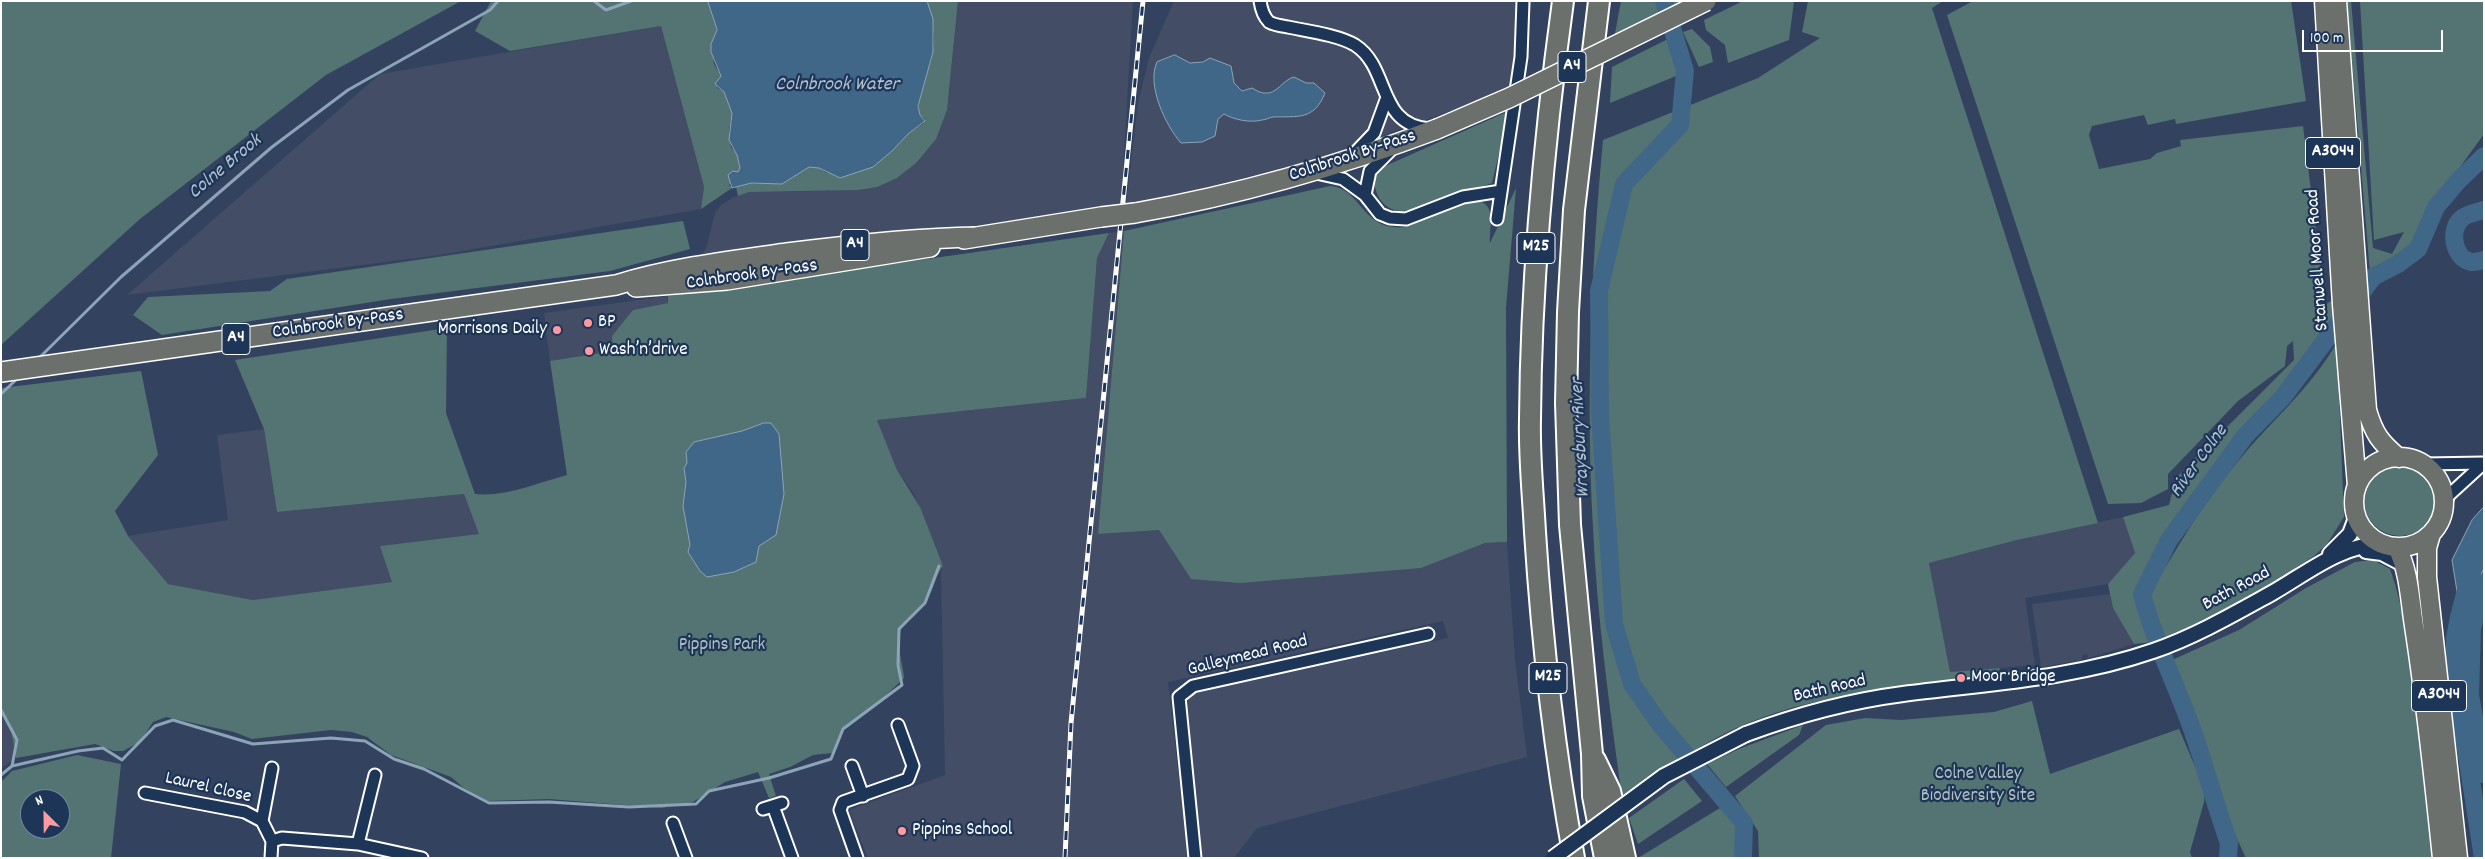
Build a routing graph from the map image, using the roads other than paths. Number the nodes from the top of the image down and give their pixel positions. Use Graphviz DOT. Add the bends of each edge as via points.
graph roads {
  1 [pos="1260,1"];
  2 [pos="1523,1"];
  3 [pos="1563,1"];
  4 [pos="1599,1"];
  5 [pos="1706,1"];
  6 [pos="2324,1"];
  7 [pos="2337,1"];
  8 [pos="1386,100"];
  9 [pos="1437,129"];
  10 [pos="1397,144"];
  11 [pos="1347,160"];
  12 [pos="1310,172"];
  13 [pos="1501,191"];
  14 [pos="1365,195"];
  15 [pos="1497,219"];
  16 [pos="1,372"];
  17 [pos="2399,458"];
  18 [pos="2484,463"];
  19 [pos="2424,464"];
  20 [pos="2357,486"];
  21 [pos="2443,508"];
  22 [pos="2356,518"];
  23 [pos="2431,534"];
  24 [pos="2394,552"];
  25 [pos="2340,553"];
  26 [pos="2323,562"];
  27 [pos="1428,634"];
  28 [pos="898,725"];
  29 [pos="1592,754"];
  30 [pos="852,766"];
  31 [pos="272,768"];
  32 [pos="375,775"];
  33 [pos="145,793"];
  34 [pos="863,796"];
  35 [pos="772,806"];
  36 [pos="262,821"];
  37 [pos="673,823"];
  38 [pos="272,841"];
  39 [pos="358,844"];
  40 [pos="271,858"];
  41 [pos="422,858"];
  42 [pos="686,858"];
  43 [pos="792,858"];
  44 [pos="857,858"];
  45 [pos="1195,858"];
  46 [pos="1553,858"];
  47 [pos="1574,858"];
  48 [pos="1605,858"];
  49 [pos="1625,858"];
  50 [pos="2442,858"];
  51 [pos="2458,858"];
  1 -- 8 [label="street" via="1271,23 1350,43 1360,50 1379,74"];
  2 -- 13 [label="street" via="1521,57"];
  3 -- 47 [label="highway, M25" via="1547,115 1536,251 1530,421 1540,604"];
  4 -- 29 [label="highway, M25" via="1574,210 1566,403 1570,525"];
  5 -- 9 [label="highway, Colnbrook By-Pass / A4, bridge" via="1509,98"];
  6 -- 20 [label="main road, Stanwell Moor Road / A3044" via="2342,305"];
  7 -- 17 [label="main road, Stanwell Moor Road / A3044" via="2367,410 2373,432"];
  8 -- 9 [label="street" via="1408,122 1418,127"];
  8 -- 11 [label="street" via="1374,133"];
  9 -- 10 [label="highway, Colnbrook By-Pass / A4"];
  10 -- 11 [label="highway, Colnbrook By-Pass / A4"];
  10 -- 14 [label="street" via="1372,166"];
  11 -- 12 [label="highway, Colnbrook By-Pass / A4"];
  12 -- 14 [label="street" via="1339,177"];
  12 -- 16 [label="highway, Colnbrook By-Pass / A4, bridge" via="1216,197 976,237 908,252 728,280 676,286 616,285"];
  13 -- 14 [label="street" via="1463,197 1406,219 1385,217"];
  13 -- 15 [label="street"];
  17 -- 19 [label="main road"];
  17 -- 20 [label="main road" via="2370,467"];
  18 -- 19 [label="street"];
  18 -- 21 [label="street" via="2449,495"];
  19 -- 21 [label="main road" via="2440,485"];
  20 -- 22 [label="main road"];
  21 -- 23 [label="main road"];
  22 -- 24 [label="main road" via="2369,536"];
  22 -- 26 [label="street, Bath Road" via="2350,534"];
  23 -- 24 [label="main road"];
  23 -- 51 [label="main road, A3044" via="2426,577"];
  24 -- 25 [label="street"];
  24 -- 25 [label="street, Bath Road" via="2365,544"];
  24 -- 50 [label="main road, A3044" via="2421,671"];
  25 -- 26 [label="street, Bath Road"];
  26 -- 46 [label="street, Bath Road, bridge" via="2234,614 2151,652 2056,676 1854,702 1812,711 1746,734 1664,776"];
  27 -- 45 [label="street, Galleymead Road" via="1194,686 1183,692 1179,697"];
  28 -- 34 [label="street" via="913,772 908,779"];
  29 -- 48 [label="highway, M25" via="1594,796"];
  29 -- 49 [label="highway, M25" via="1610,791"];
  30 -- 34 [label="street"];
  31 -- 36 [label="street"];
  32 -- 39 [label="street"];
  33 -- 36 [label="street, Laurel Close" via="245,812"];
  34 -- 44 [label="street" via="843,802 840,810"];
  35 -- 43 [label="street"];
  36 -- 38 [label="street"];
  37 -- 42 [label="street"];
  38 -- 39 [label="street" via="282,838"];
  38 -- 40 [label="street"];
  39 -- 41 [label="street"];
}
